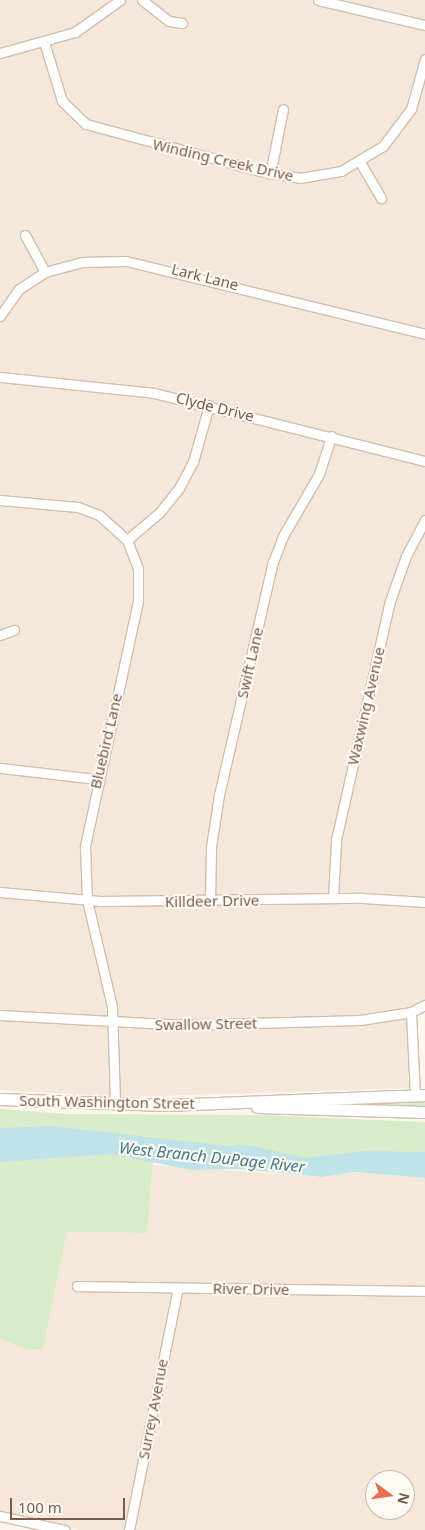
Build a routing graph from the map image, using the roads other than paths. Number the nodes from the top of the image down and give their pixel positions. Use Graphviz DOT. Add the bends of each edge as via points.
graph roads {
  1 [pos="120,0"];
  2 [pos="142,0"];
  3 [pos="318,0"];
  4 [pos="182,23"];
  5 [pos="425,25"];
  6 [pos="44,42"];
  7 [pos="0,53"];
  8 [pos="425,59"];
  9 [pos="283,109"];
  10 [pos="360,162"];
  11 [pos="270,174"];
  12 [pos="381,198"];
  13 [pos="25,235"];
  14 [pos="45,272"];
  15 [pos="0,316"];
  16 [pos="425,334"];
  17 [pos="0,377"];
  18 [pos="210,406"];
  19 [pos="331,436"];
  20 [pos="425,461"];
  21 [pos="0,500"];
  22 [pos="425,520"];
  23 [pos="126,540"];
  24 [pos="14,630"];
  25 [pos="0,635"];
  26 [pos="0,768"];
  27 [pos="97,780"];
  28 [pos="0,892"];
  29 [pos="333,898"];
  30 [pos="87,900"];
  31 [pos="210,901"];
  32 [pos="425,902"];
  33 [pos="425,1005"];
  34 [pos="411,1012"];
  35 [pos="0,1015"];
  36 [pos="114,1024"];
  37 [pos="420,1095"];
  38 [pos="0,1099"];
  39 [pos="214,1104"];
  40 [pos="115,1105"];
  41 [pos="425,1112"];
  42 [pos="77,1286"];
  43 [pos="178,1288"];
  44 [pos="425,1291"];
  45 [pos="0,1516"];
  46 [pos="63,1530"];
  47 [pos="129,1530"];
  1 -- 6 [label="street" via="86,26"];
  2 -- 4 [label="street" via="169,21"];
  3 -- 5 [label="street"];
  6 -- 7 [label="street"];
  6 -- 11 [label="street, Winding Creek Drive" via="62,101 86,124"];
  8 -- 10 [label="street, Winding Creek Drive" via="416,98 406,118 383,146"];
  9 -- 11 [label="street"];
  10 -- 11 [label="street, Winding Creek Drive" via="316,176"];
  10 -- 12 [label="street"];
  13 -- 14 [label="street"];
  14 -- 15 [label="street, Lark Lane" via="20,289"];
  14 -- 16 [label="street, Lark Lane" via="92,261 146,263"];
  17 -- 18 [label="street, Clyde Drive" via="121,387"];
  18 -- 19 [label="street, Clyde Drive"];
  18 -- 23 [label="street" via="193,462 179,488 159,513"];
  19 -- 20 [label="street, Clyde Drive"];
  19 -- 31 [label="street, Swift Lane" via="319,474 283,536 273,562 219,795 211,847"];
  21 -- 23 [label="street" via="78,507 105,519"];
  22 -- 29 [label="street, Waxwing Avenue" via="406,556 390,601 336,840"];
  23 -- 27 [label="street, Bluebird Lane" via="138,569 138,601"];
  24 -- 25 [label="street"];
  26 -- 27 [label="street"];
  27 -- 30 [label="street, Bluebird Lane" via="85,847"];
  28 -- 30 [label="street, Killdeer Drive"];
  29 -- 31 [label="street, Killdeer Drive"];
  29 -- 32 [label="street, Killdeer Drive"];
  30 -- 31 [label="street, Killdeer Drive"];
  30 -- 36 [label="street, Bluebird Lane"];
  33 -- 34 [label="street, Swallow Street"];
  34 -- 36 [label="street, Swallow Street" via="360,1020"];
  34 -- 37 [label="street"];
  35 -- 36 [label="street, Swallow Street"];
  36 -- 40 [label="street, Bluebird Lane"];
  37 -- 39 [label="main road, South Washington Street"];
  38 -- 40 [label="main road, South Washington Street"];
  39 -- 40 [label="main road, South Washington Street"];
  39 -- 41 [label="main road, South Washington Street"];
  42 -- 43 [label="street, River Drive"];
  43 -- 44 [label="street, River Drive"];
  43 -- 47 [label="street, Surrey Avenue"];
  45 -- 46 [label="street"];
}
